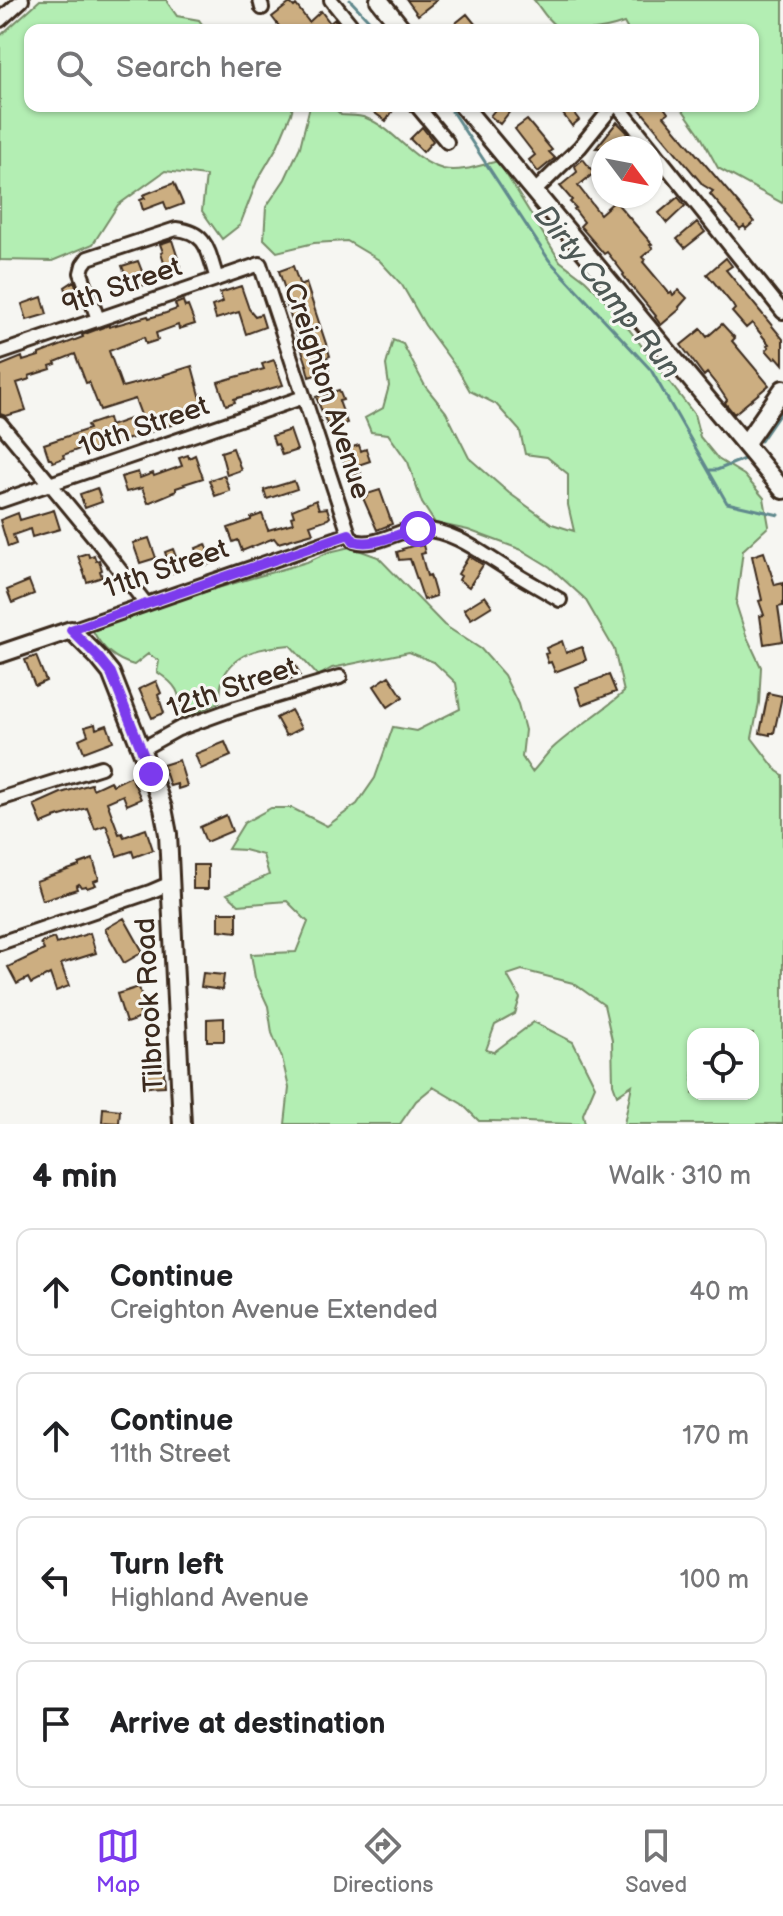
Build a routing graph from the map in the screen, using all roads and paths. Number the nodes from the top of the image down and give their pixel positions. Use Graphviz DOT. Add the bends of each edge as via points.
graph roads {
  1 [pos="22,0"];
  2 [pos="331,0"];
  3 [pos="379,0"];
  4 [pos="0,20"];
  5 [pos="350,24"];
  6 [pos="398,24"];
  7 [pos="422,112"];
  8 [pos="468,112"];
  9 [pos="611,112"];
  10 [pos="621,112"];
  11 [pos="447,142"];
  12 [pos="535,191"];
  13 [pos="260,264"];
  14 [pos="217,279"];
  15 [pos="783,312"];
  16 [pos="98,319"];
  17 [pos="0,353"];
  18 [pos="783,389"];
  19 [pos="304,397"];
  20 [pos="0,423"];
  21 [pos="745,444"];
  22 [pos="51,484"];
  23 [pos="783,490"];
  24 [pos="0,501"];
  25 [pos="349,534"];
  26 [pos="560,600"];
  27 [pos="146,604"];
  28 [pos="71,630"];
  29 [pos="0,654"];
  30 [pos="340,677"];
  31 [pos="142,749"];
  32 [pos="101,767"];
  33 [pos="0,799"];
  34 [pos="171,883"];
  35 [pos="0,943"];
  36 [pos="182,1124"];
  1 -- 4 [label="street"];
  2 -- 5 [label="street"];
  3 -- 6 [label="street"];
  7 -- 11 [label="street"];
  8 -- 12 [label="street"];
  9 -- 12 [label="street"];
  10 -- 15 [label="street"];
  12 -- 21 [label="street"];
  13 -- 14 [label="street, 9th Street"];
  13 -- 19 [label="street, Creighton Avenue"];
  14 -- 16 [label="street, 9th Street"];
  14 -- 16 [label="street" via="202,239 184,230 88,258 81,273"];
  16 -- 17 [label="street, 9th Street"];
  18 -- 21 [label="street"];
  19 -- 22 [label="street, 10th Street"];
  19 -- 25 [label="street, Creighton Avenue"];
  20 -- 22 [label="street"];
  21 -- 23 [label="street"];
  22 -- 24 [label="street, 10th Street"];
  22 -- 27 [label="street"];
  25 -- 26 [label="street" via="363,544 418,529 439,532 468,543"];
  25 -- 27 [label="street, 11th Street"];
  27 -- 28 [label="street, 11th Street"];
  28 -- 29 [label="street, 11th Street"];
  28 -- 31 [label="street, Tilbrook Road" via="111,673"];
  30 -- 31 [label="street, 12th Street" via="178,729"];
  31 -- 34 [label="street, Tilbrook Road" via="163,808"];
  32 -- 33 [label="street"];
  34 -- 35 [label="street"];
  34 -- 36 [label="street, Tilbrook Road"];
}
